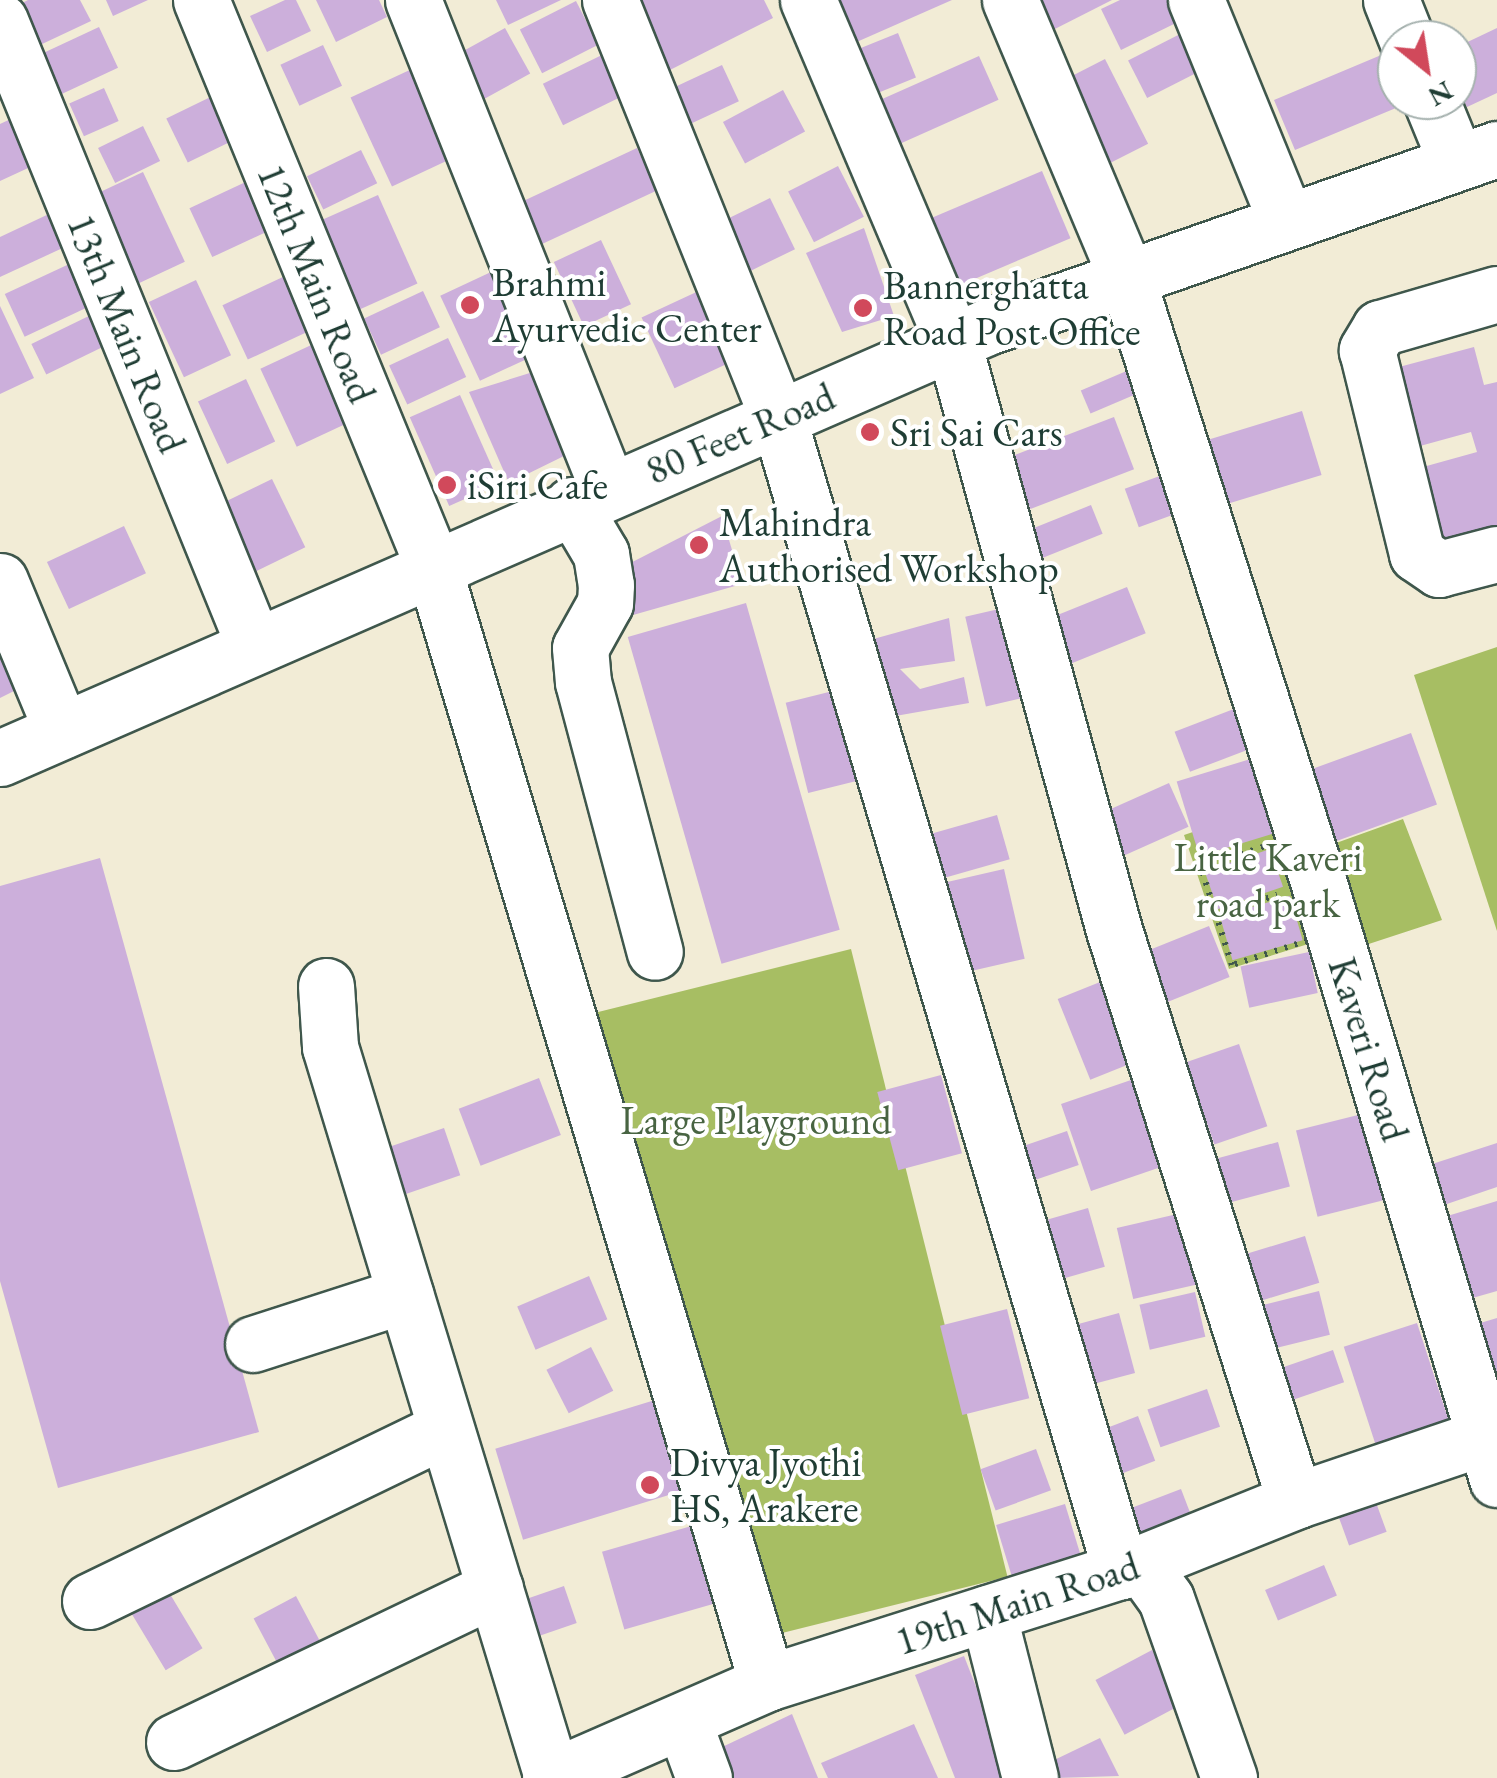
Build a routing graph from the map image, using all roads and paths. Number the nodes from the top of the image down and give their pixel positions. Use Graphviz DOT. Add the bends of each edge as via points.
graph roads {
  1 [pos="201,0"];
  2 [pos="413,0"];
  3 [pos="610,0"];
  4 [pos="808,0"];
  5 [pos="1010,0"];
  6 [pos="1196,0"];
  7 [pos="0,21"];
  8 [pos="1448,120"];
  9 [pos="1476,155"];
  10 [pos="1286,221"];
  11 [pos="1127,278"];
  12 [pos="1497,294"];
  13 [pos="953,342"];
  14 [pos="778,417"];
  15 [pos="590,497"];
  16 [pos="1497,554"];
  17 [pos="434,566"];
  18 [pos="0,581"];
  19 [pos="254,645"];
  20 [pos="62,731"];
  21 [pos="0,758"];
  22 [pos="1311,885"];
  23 [pos="1216,914"];
  24 [pos="655,952"];
  25 [pos="326,986"];
  26 [pos="406,1295"];
  27 [pos="253,1344"];
  28 [pos="446,1429"];
  29 [pos="1492,1457"];
  30 [pos="1295,1501"];
  31 [pos="1131,1567"];
  32 [pos="495,1588"];
  33 [pos="90,1600"];
  34 [pos="988,1613"];
  35 [pos="768,1683"];
  36 [pos="682,1720"];
  37 [pos="174,1742"];
  38 [pos="551,1777"];
  39 [pos="704,1778"];
  40 [pos="1030,1778"];
  41 [pos="1229,1778"];
  1 -- 17 [label="street, 12th Main Road"];
  2 -- 15 [label="street"];
  3 -- 14 [label="street"];
  4 -- 13 [label="street"];
  5 -- 11 [label="street, Kaveri Road"];
  6 -- 10 [label="street"];
  7 -- 19 [label="street, 13th Main Road"];
  8 -- 9 [label="street"];
  9 -- 10 [label="street, 80 Feet Road"];
  10 -- 11 [label="street, 80 Feet Road"];
  11 -- 13 [label="street, 80 Feet Road"];
  11 -- 29 [label="street, Kaveri Road"];
  12 -- 16 [label="street" via="1380,328 1367,350 1418,554 1439,569"];
  13 -- 14 [label="street, 80 Feet Road"];
  13 -- 30 [label="street" via="1114,930"];
  14 -- 15 [label="street, 80 Feet Road"];
  14 -- 31 [label="street"];
  15 -- 17 [label="street, 80 Feet Road"];
  15 -- 24 [label="street" via="606,584 605,602 580,648 583,682"];
  17 -- 19 [label="street, 80 Feet Road"];
  17 -- 35 [label="street, 12th Main Road"];
  18 -- 20 [label="street"];
  19 -- 20 [label="street, 80 Feet Road"];
  20 -- 21 [label="street, 80 Feet Road"];
  22 -- 23 [label="path"];
  22 -- 23 [label="path" via="1296,836 1200,867"];
  22 -- 23 [label="path" via="1327,934 1232,965"];
  25 -- 26 [label="street" via="330,1047"];
  26 -- 27 [label="street"];
  26 -- 28 [label="street"];
  28 -- 32 [label="street"];
  28 -- 33 [label="street"];
  29 -- 30 [label="street, 19th Main Road"];
  30 -- 31 [label="street, 19th Main Road"];
  31 -- 34 [label="street, 19th Main Road"];
  31 -- 41 [label="street" via="1166,1598"];
  32 -- 37 [label="street"];
  32 -- 38 [label="street"];
  34 -- 35 [label="street, 19th Main Road"];
  34 -- 40 [label="street"];
  35 -- 36 [label="street, 19th Main Road"];
  36 -- 38 [label="street, 19th Main Road"];
  36 -- 39 [label="street"];
}
